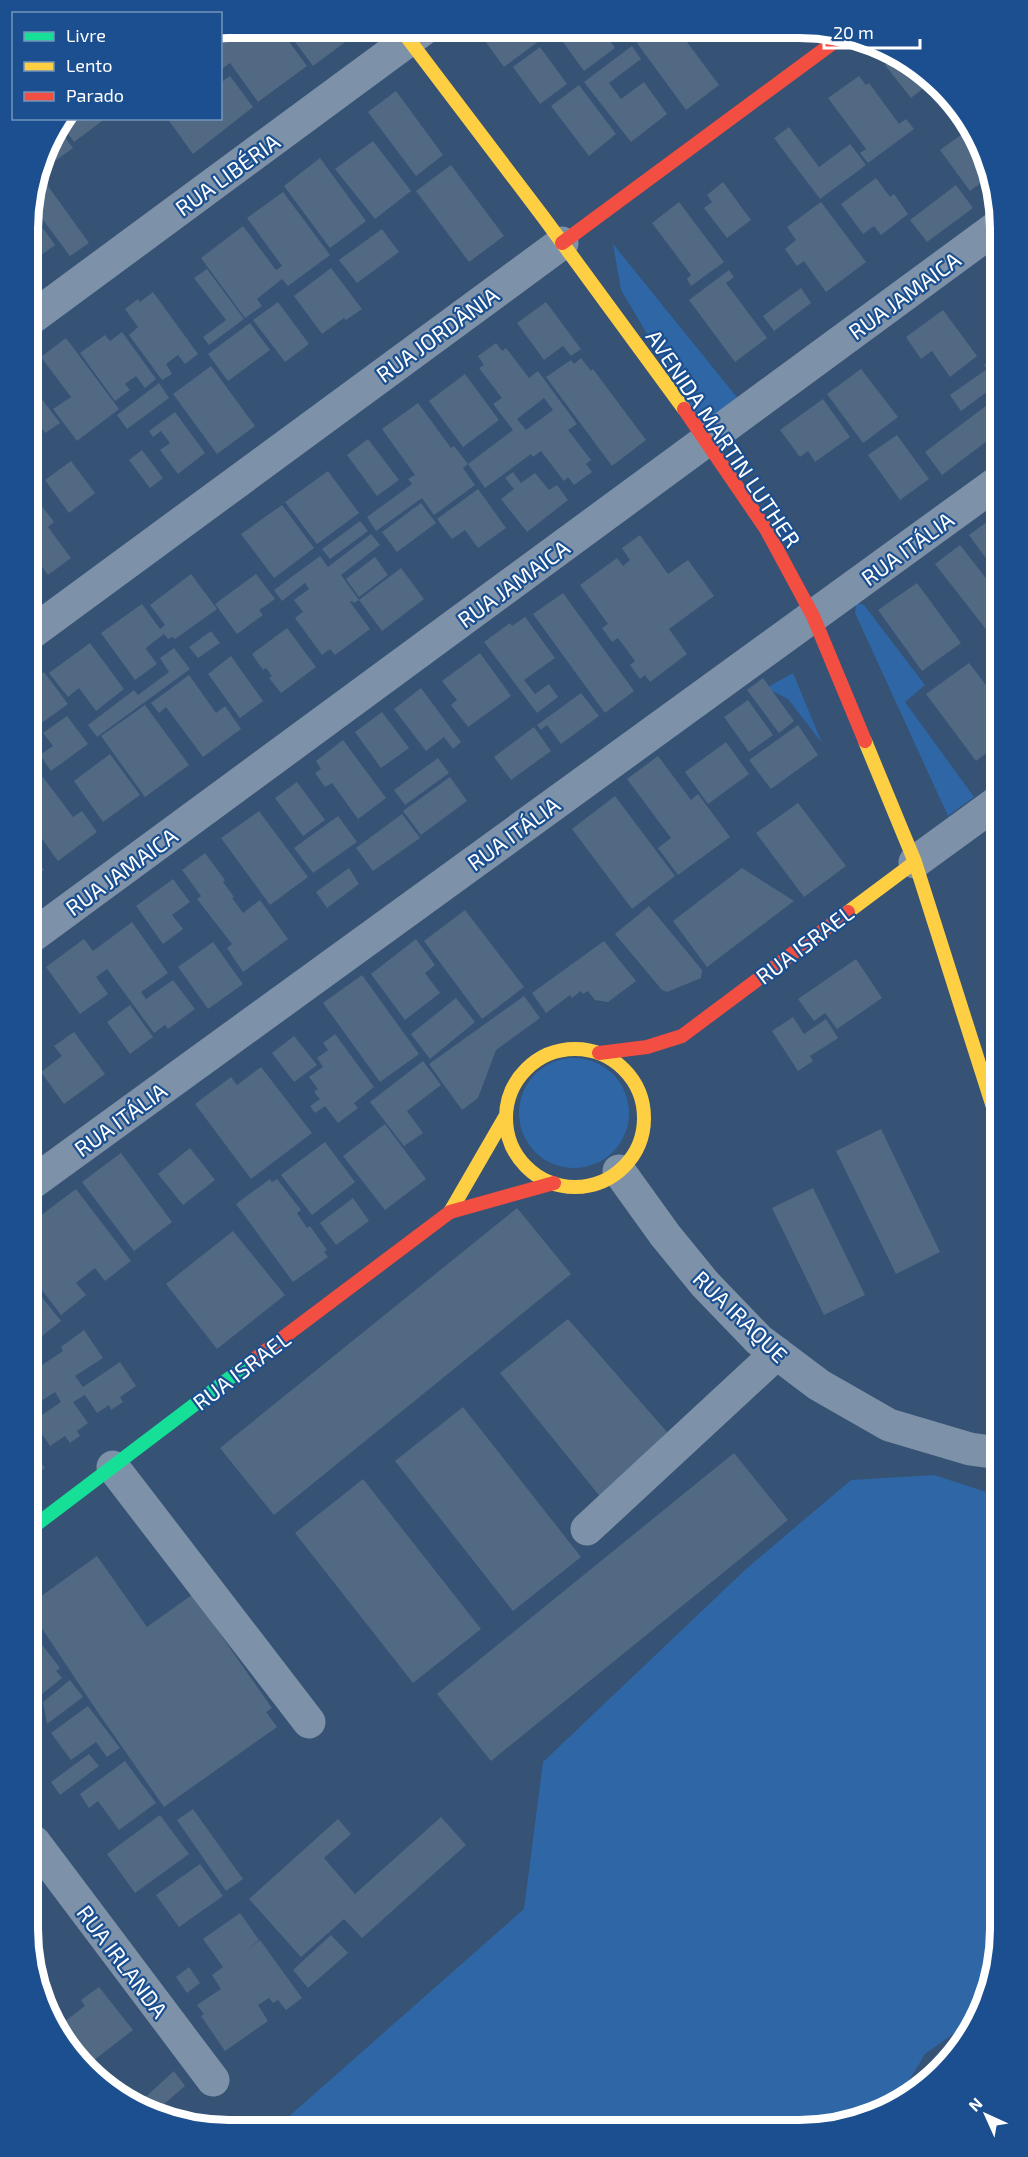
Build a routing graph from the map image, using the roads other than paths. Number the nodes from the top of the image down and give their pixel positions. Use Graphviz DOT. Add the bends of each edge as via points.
graph roads {
  1 [pos="404,38"];
  2 [pos="416,38"];
  3 [pos="836,41"];
  4 [pos="990,232"];
  5 [pos="562,243"];
  6 [pos="38,313"];
  7 [pos="706,440"];
  8 [pos="990,488"];
  9 [pos="813,616"];
  10 [pos="38,628"];
  11 [pos="990,807"];
  12 [pos="915,862"];
  13 [pos="38,932"];
  14 [pos="599,1053"];
  15 [pos="990,1101"];
  16 [pos="506,1116"];
  17 [pos="619,1171"];
  18 [pos="37,1179"];
  19 [pos="554,1183"];
  20 [pos="450,1212"];
  21 [pos="777,1353"];
  22 [pos="990,1452"];
  23 [pos="113,1467"];
  24 [pos="37,1524"];
  25 [pos="587,1529"];
  26 [pos="309,1722"];
  27 [pos="37,1846"];
  28 [pos="213,2080"];
  1 -- 6 [label="street, RUA LIBÉRIA"];
  2 -- 5 [label="street, AVENIDA MARTIN LUTHER"];
  3 -- 5 [label="street, RUA JORDÂNIA"];
  4 -- 7 [label="street, RUA JAMAICA"];
  5 -- 7 [label="street, AVENIDA MARTIN LUTHER"];
  5 -- 10 [label="street, RUA JORDÂNIA"];
  7 -- 9 [label="street, AVENIDA MARTIN LUTHER" via="766,530"];
  7 -- 13 [label="street, RUA JAMAICA"];
  8 -- 9 [label="street, RUA ITÁLIA"];
  9 -- 12 [label="street, AVENIDA MARTIN LUTHER"];
  9 -- 18 [label="street, RUA ITÁLIA"];
  11 -- 12 [label="street, RUA ISRAEL"];
  12 -- 14 [label="street, RUA ISRAEL" via="682,1036 647,1047"];
  12 -- 15 [label="street, AVENIDA MARTIN LUTHER"];
  14 -- 16 [label="street" via="562,1050 529,1066 508,1098"];
  14 -- 17 [label="street" via="626,1070 640,1093 644,1114 642,1135 633,1155"];
  16 -- 19 [label="street" via="514,1152 527,1168"];
  16 -- 20 [label="street, RUA ISRAEL"];
  17 -- 19 [label="street" via="582,1187"];
  17 -- 21 [label="street, RUA IRAQUE" via="705,1284 759,1340"];
  19 -- 20 [label="street, RUA ISRAEL"];
  20 -- 23 [label="street, RUA ISRAEL"];
  21 -- 22 [label="street, RUA IRAQUE" via="819,1385 889,1425"];
  21 -- 25 [label="street"];
  23 -- 24 [label="street, RUA ISRAEL"];
  23 -- 26 [label="street"];
  27 -- 28 [label="street, RUA IRLANDA"];
}
